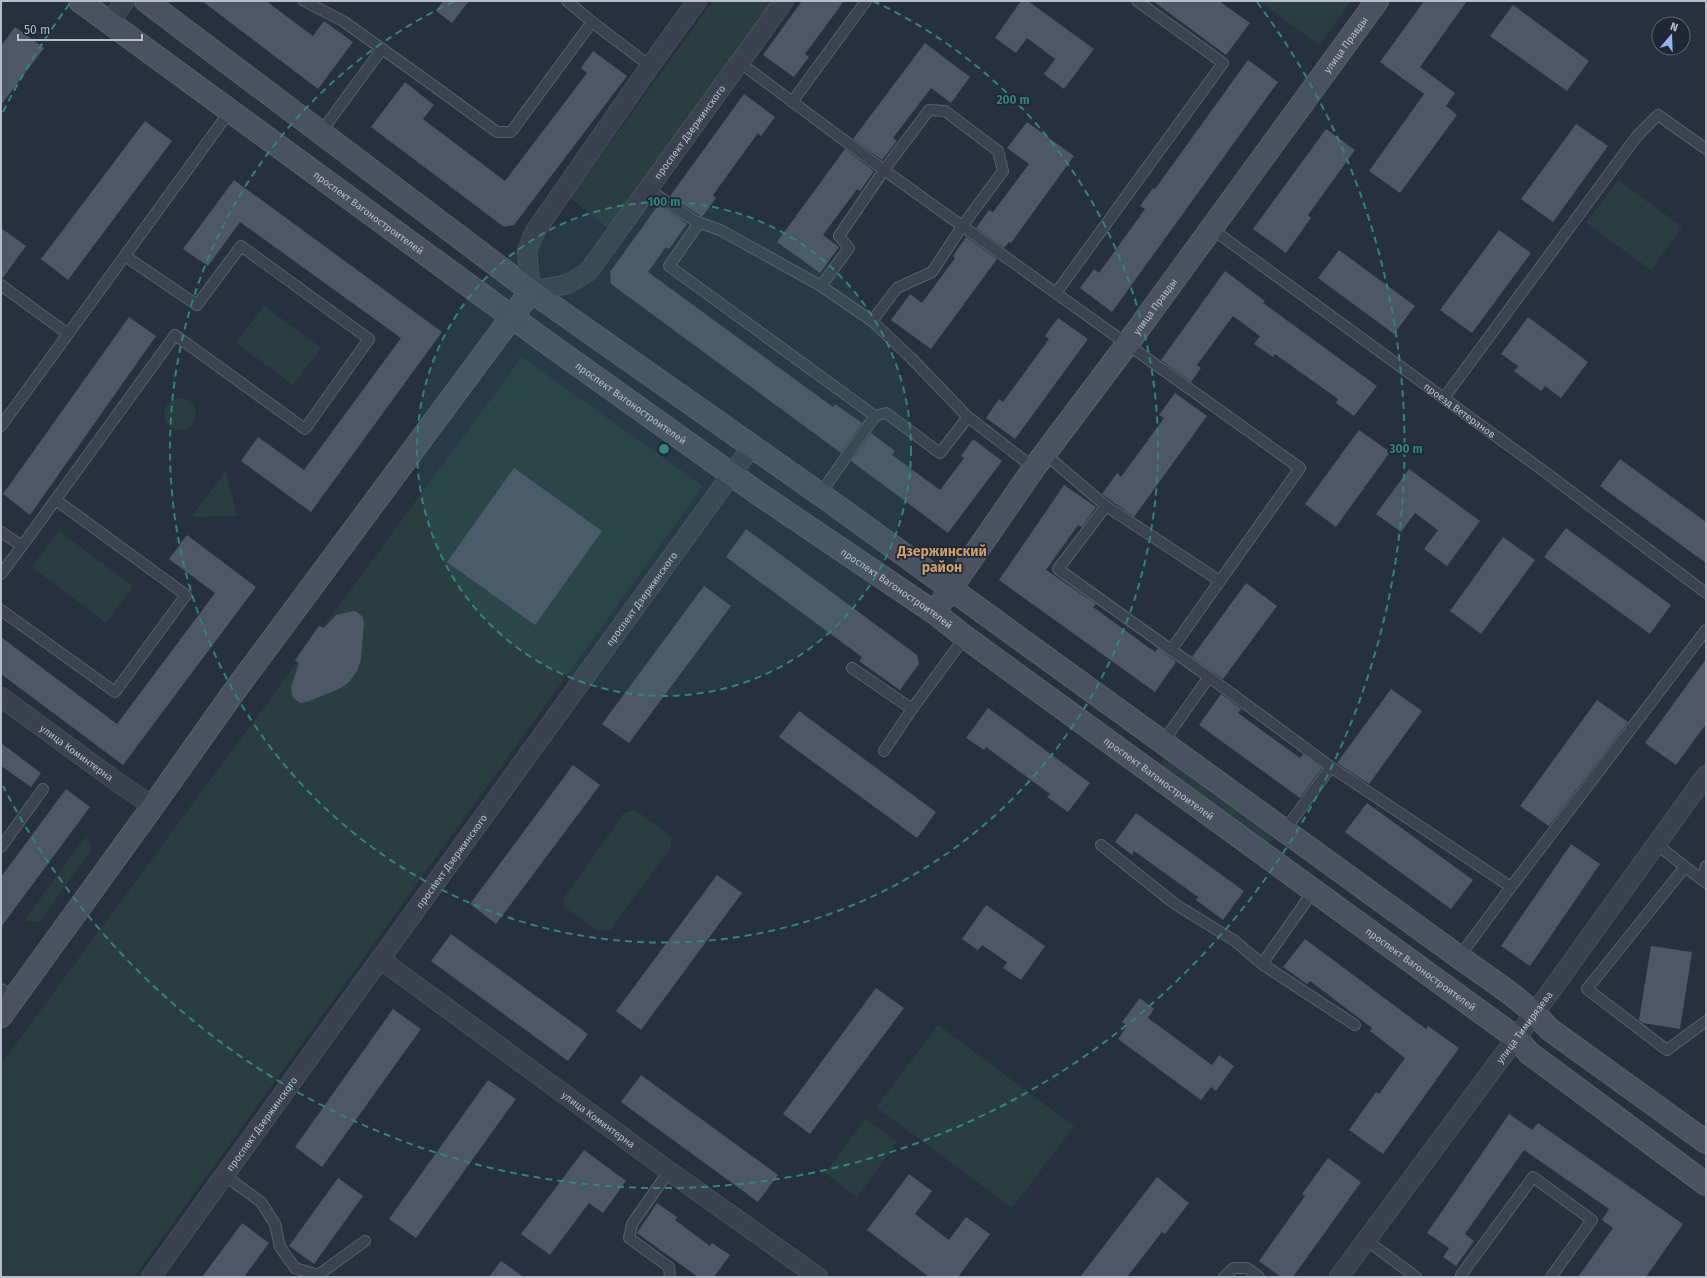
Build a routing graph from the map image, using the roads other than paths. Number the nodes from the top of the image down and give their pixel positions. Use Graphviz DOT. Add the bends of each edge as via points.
graph roads {
  1 [pos="80,1"];
  2 [pos="124,1"];
  3 [pos="146,1"];
  4 [pos="304,1"];
  5 [pos="567,1"];
  6 [pos="697,1"];
  7 [pos="784,1"];
  8 [pos="866,1"];
  9 [pos="1137,1"];
  10 [pos="1377,1"];
  11 [pos="109,22"];
  12 [pos="592,22"];
  13 [pos="382,49"];
  14 [pos="739,62"];
  15 [pos="650,66"];
  16 [pos="792,102"];
  17 [pos="230,111"];
  18 [pos="321,132"];
  19 [pos="1706,149"];
  20 [pos="884,170"];
  21 [pos="648,189"];
  22 [pos="700,223"];
  23 [pos="963,225"];
  24 [pos="1212,229"];
  25 [pos="125,256"];
  26 [pos="1,285"];
  27 [pos="820,286"];
  28 [pos="531,291"];
  29 [pos="1056,293"];
  30 [pos="513,318"];
  31 [pos="872,321"];
  32 [pos="68,334"];
  33 [pos="1128,344"];
  34 [pos="1444,398"];
  35 [pos="875,416"];
  36 [pos="968,417"];
  37 [pos="1,426"];
  38 [pos="752,446"];
  39 [pos="1039,461"];
  40 [pos="733,475"];
  41 [pos="820,494"];
  42 [pos="56,500"];
  43 [pos="1106,506"];
  44 [pos="1,532"];
  45 [pos="22,546"];
  46 [pos="1,574"];
  47 [pos="1220,581"];
  48 [pos="951,589"];
  49 [pos="1706,594"];
  50 [pos="1,610"];
  51 [pos="934,613"];
  52 [pos="1706,630"];
  53 [pos="965,637"];
  54 [pos="1171,650"];
  55 [pos="852,668"];
  56 [pos="1209,677"];
  57 [pos="1,697"];
  58 [pos="912,709"];
  59 [pos="1163,742"];
  60 [pos="884,751"];
  61 [pos="1332,767"];
  62 [pos="1706,775"];
  63 [pos="43,789"];
  64 [pos="154,806"];
  65 [pos="1285,830"];
  66 [pos="1656,844"];
  67 [pos="1101,845"];
  68 [pos="1,846"];
  69 [pos="1706,866"];
  70 [pos="1685,867"];
  71 [pos="1704,882"];
  72 [pos="1511,887"];
  73 [pos="1314,890"];
  74 [pos="1459,958"];
  75 [pos="380,959"];
  76 [pos="1262,964"];
  77 [pos="7,994"];
  78 [pos="1534,1012"];
  79 [pos="1,1016"];
  80 [pos="1706,1021"];
  81 [pos="1355,1025"];
  82 [pos="1515,1037"];
  83 [pos="1706,1142"];
  84 [pos="669,1170"];
  85 [pos="224,1175"];
  86 [pos="1706,1184"];
  87 [pos="1366,1240"];
  88 [pos="365,1241"];
  89 [pos="1461,1275"];
  90 [pos="151,1277"];
  91 [pos="670,1277"];
  92 [pos="818,1277"];
  93 [pos="1224,1277"];
  94 [pos="1259,1277"];
  95 [pos="1339,1277"];
  96 [pos="1416,1277"];
  97 [pos="1551,1277"];
  1 -- 11 [label="main road, проспект Вагоностроителей"];
  2 -- 11 [label="street"];
  3 -- 18 [label="main road"];
  4 -- 13 [label="lane" via="344,21"];
  5 -- 12 [label="lane"];
  6 -- 15 [label="street"];
  7 -- 14 [label="street, проспект Дзержинского"];
  8 -- 16 [label="lane"];
  9 -- 29 [label="lane" via="1223,64"];
  10 -- 24 [label="main road, улица Правды"];
  11 -- 17 [label="main road, проспект Вагоностроителей"];
  12 -- 13 [label="lane" via="511,132 497,132"];
  12 -- 15 [label="lane"];
  13 -- 18 [label="lane"];
  14 -- 16 [label="lane"];
  14 -- 21 [label="street, проспект Дзержинского"];
  15 -- 28 [label="street" via="534,233 527,251"];
  16 -- 20 [label="lane"];
  17 -- 25 [label="lane"];
  17 -- 30 [label="main road, проспект Вагоностроителей"];
  18 -- 28 [label="main road"];
  19 -- 34 [label="lane" via="1658,115 1637,136"];
  20 -- 23 [label="lane"];
  20 -- 23 [label="lane" via="929,110 945,111 998,151 1003,171"];
  20 -- 27 [label="lane" via="839,236 849,248"];
  21 -- 22 [label="lane"];
  21 -- 28 [label="street, проспект Дзержинского" via="588,272 568,284"];
  22 -- 27 [label="lane" via="720,230"];
  22 -- 35 [label="lane" via="669,266"];
  23 -- 29 [label="lane"];
  23 -- 31 [label="lane" via="932,272 897,288"];
  24 -- 33 [label="main road, улица Правды"];
  24 -- 34 [label="lane, проезд Ветеранов"];
  25 -- 32 [label="lane"];
  25 -- 42 [label="lane" via="197,306 241,246 369,339 305,429 174,335"];
  26 -- 32 [label="lane"];
  27 -- 31 [label="lane"];
  28 -- 30 [label="main road"];
  28 -- 38 [label="main road"];
  29 -- 33 [label="lane"];
  30 -- 40 [label="main road, проспект Вагоностроителей"];
  30 -- 64 [label="main road" via="233,693"];
  31 -- 36 [label="lane"];
  32 -- 37 [label="lane"];
  33 -- 39 [label="main road, улица Правды"];
  33 -- 47 [label="lane" via="1300,468"];
  34 -- 49 [label="lane, проезд Ветеранов"];
  35 -- 36 [label="lane" via="886,413 940,453"];
  35 -- 41 [label="lane"];
  36 -- 39 [label="lane"];
  38 -- 40 [label="street, проспект Дзержинского"];
  38 -- 41 [label="main road"];
  39 -- 43 [label="lane"];
  39 -- 48 [label="main road, улица Правды"];
  40 -- 51 [label="main road, проспект Вагоностроителей"];
  40 -- 75 [label="street, проспект Дзержинского"];
  41 -- 48 [label="main road"];
  42 -- 45 [label="lane"];
  42 -- 50 [label="lane" via="186,595 115,692"];
  43 -- 47 [label="lane"];
  43 -- 54 [label="lane" via="1058,569"];
  44 -- 45 [label="lane"];
  45 -- 46 [label="lane"];
  47 -- 54 [label="lane"];
  48 -- 51 [label="main road, улица Правды"];
  48 -- 59 [label="main road"];
  51 -- 53 [label="main road, проспект Вагоностроителей"];
  52 -- 72 [label="lane"];
  53 -- 58 [label="lane"];
  53 -- 73 [label="main road, проспект Вагоностроителей"];
  54 -- 56 [label="lane"];
  55 -- 58 [label="lane"];
  56 -- 59 [label="lane"];
  56 -- 61 [label="lane"];
  57 -- 64 [label="street, улица Коминтерна"];
  58 -- 60 [label="lane"];
  59 -- 65 [label="main road"];
  61 -- 65 [label="lane"];
  61 -- 72 [label="lane"];
  62 -- 66 [label="street, улица Тимирязева"];
  63 -- 68 [label="lane"];
  64 -- 77 [label="main road"];
  65 -- 74 [label="main road"];
  66 -- 70 [label="lane"];
  66 -- 78 [label="street, улица Тимирязева"];
  67 -- 76 [label="lane" via="1175,904 1235,941"];
  69 -- 71 [label="lane"];
  70 -- 71 [label="lane"];
  70 -- 80 [label="lane" via="1587,989 1667,1050"];
  72 -- 74 [label="lane"];
  73 -- 76 [label="lane"];
  73 -- 82 [label="main road, проспект Вагоностроителей"];
  74 -- 78 [label="main road"];
  75 -- 84 [label="street, улица Коминтерна"];
  75 -- 85 [label="street, проспект Дзержинского"];
  76 -- 81 [label="lane"];
  77 -- 79 [label="main road"];
  78 -- 82 [label="street, улица Тимирязева"];
  78 -- 83 [label="main road" via="1549,1029"];
  82 -- 86 [label="main road, проспект Вагоностроителей" via="1529,1053"];
  82 -- 87 [label="street, улица Тимирязева"];
  84 -- 91 [label="lane" via="632,1224 629,1238 669,1267"];
  84 -- 92 [label="street, улица Коминтерна"];
  85 -- 88 [label="lane" via="261,1202 274,1224 280,1247 295,1268 318,1275"];
  85 -- 90 [label="street, проспект Дзержинского"];
  87 -- 95 [label="street, улица Тимирязева"];
  87 -- 96 [label="lane"];
  89 -- 97 [label="lane" via="1533,1177 1592,1220"];
  93 -- 94 [label="lane" via="1234,1268 1247,1268"];
}
